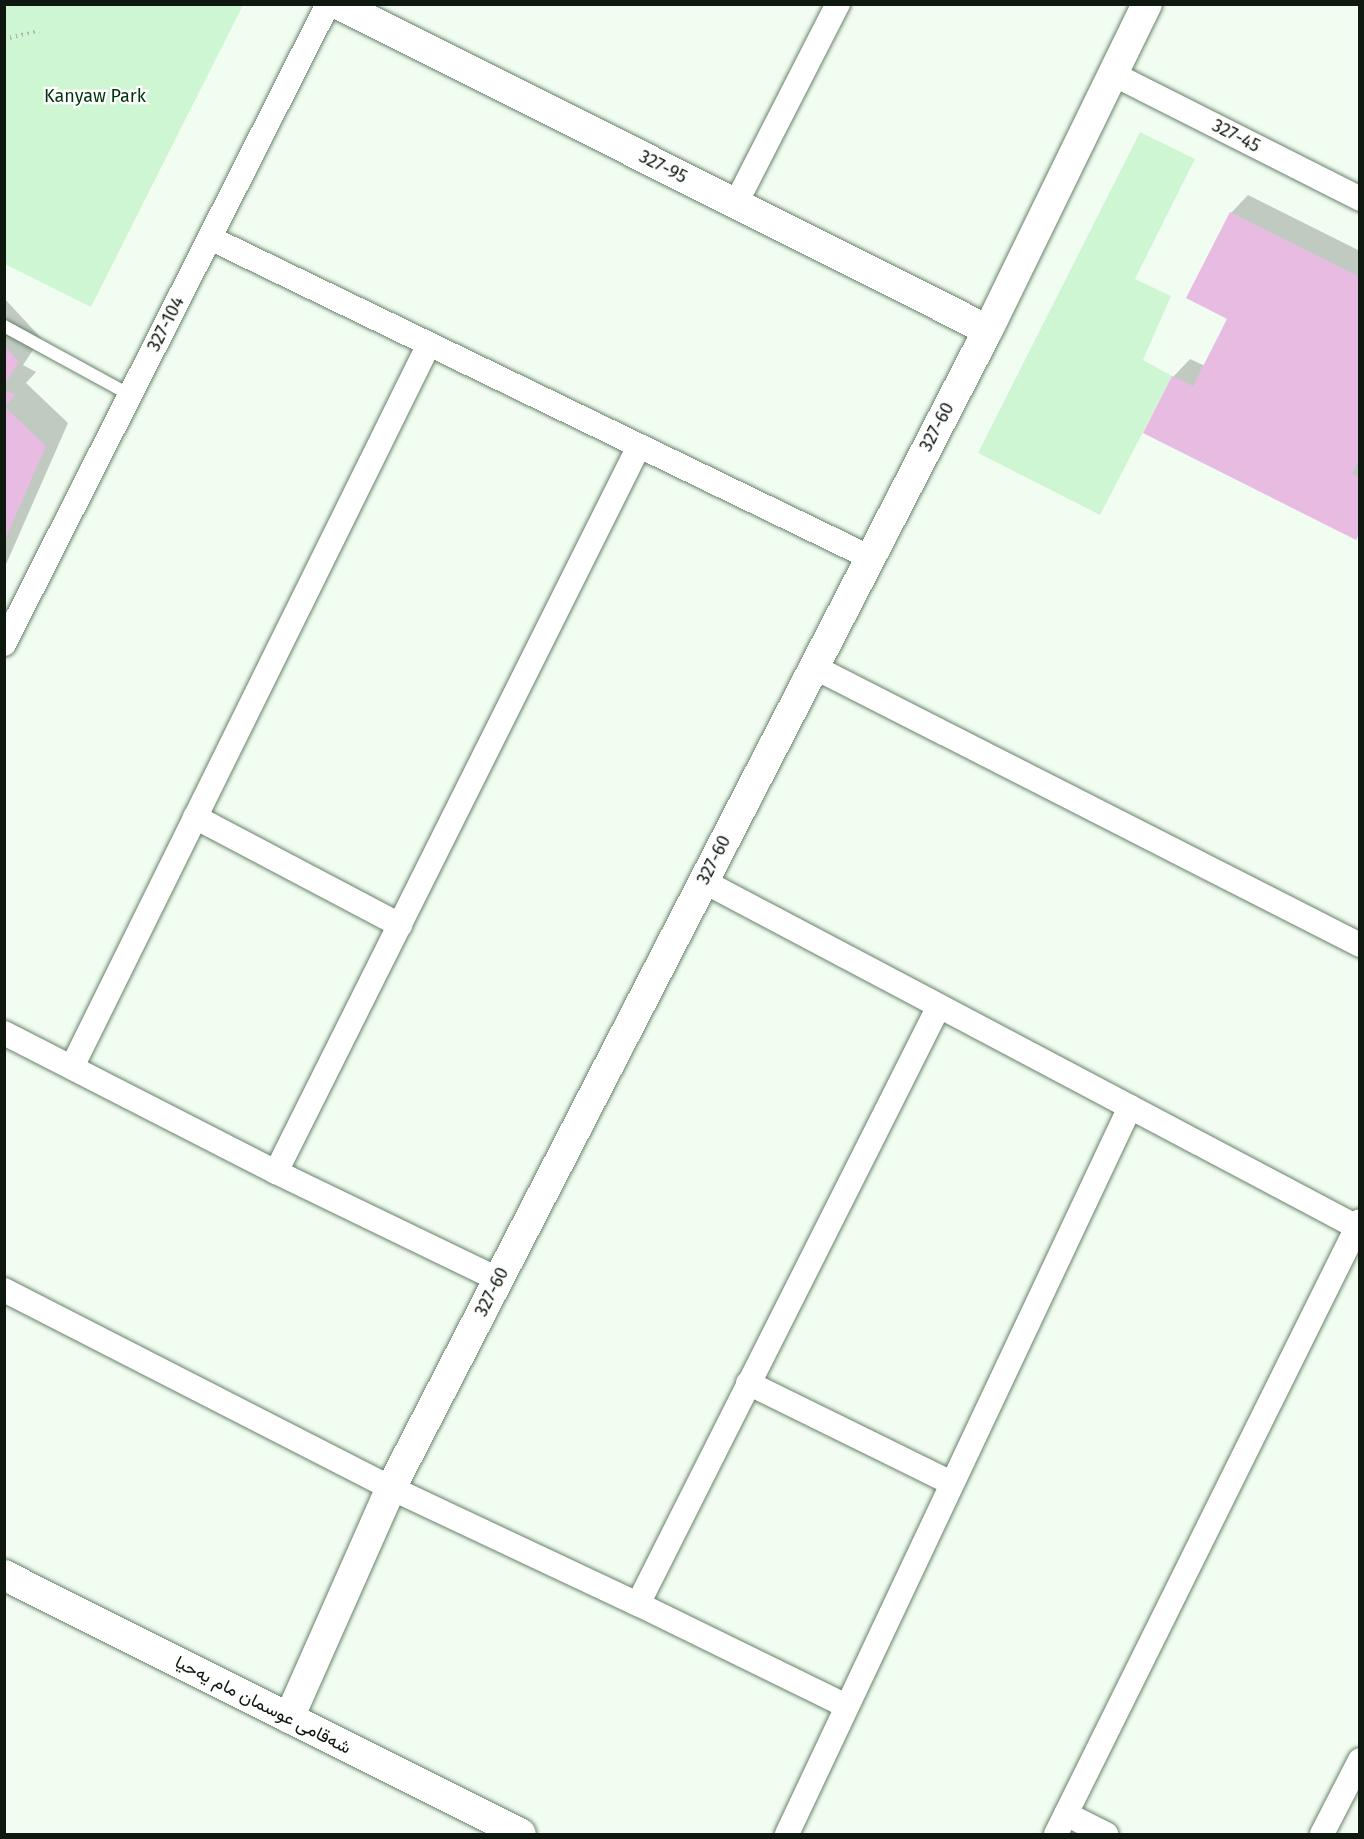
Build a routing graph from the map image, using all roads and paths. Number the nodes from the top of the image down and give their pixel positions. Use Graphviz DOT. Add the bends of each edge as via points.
graph roads {
  1 [pos="328,4"];
  2 [pos="338,4"];
  3 [pos="838,4"];
  4 [pos="1148,4"];
  5 [pos="39,31"];
  6 [pos="4,39"];
  7 [pos="1113,74"];
  8 [pos="1359,199"];
  9 [pos="736,203"];
  10 [pos="210,238"];
  11 [pos="4,326"];
  12 [pos="988,330"];
  13 [pos="429,344"];
  14 [pos="130,395"];
  15 [pos="639,446"];
  16 [pos="869,557"];
  17 [pos="4,644"];
  18 [pos="814,667"];
  19 [pos="195,817"];
  20 [pos="704,881"];
  21 [pos="399,925"];
  22 [pos="1359,945"];
  23 [pos="939,1006"];
  24 [pos="4,1033"];
  25 [pos="72,1067"];
  26 [pos="1130,1107"];
  27 [pos="276,1172"];
  28 [pos="1358,1224"];
  29 [pos="499,1280"];
  30 [pos="4,1290"];
  31 [pos="748,1383"];
  32 [pos="951,1483"];
  33 [pos="391,1488"];
  34 [pos="4,1575"];
  35 [pos="638,1604"];
  36 [pos="846,1706"];
  37 [pos="289,1718"];
  38 [pos="1359,1760"];
  39 [pos="1061,1824"];
  40 [pos="522,1834"];
  41 [pos="787,1834"];
  42 [pos="1106,1834"];
  43 [pos="1322,1834"];
  1 -- 10 [label="street, 327-104"];
  2 -- 9 [label="street, 327-95"];
  3 -- 9 [label="street"];
  4 -- 7 [label="street, 327-60"];
  5 -- 6 [label="path"];
  7 -- 8 [label="street, 327-45"];
  7 -- 12 [label="street, 327-60"];
  9 -- 12 [label="street, 327-95"];
  10 -- 13 [label="street"];
  10 -- 14 [label="street, 327-104"];
  11 -- 14 [label="lane"];
  12 -- 16 [label="street, 327-60"];
  13 -- 15 [label="street"];
  13 -- 19 [label="street"];
  14 -- 17 [label="street, 327-104"];
  15 -- 16 [label="street"];
  15 -- 21 [label="street"];
  16 -- 18 [label="street, 327-60"];
  18 -- 20 [label="street, 327-60"];
  18 -- 22 [label="street"];
  19 -- 21 [label="street"];
  19 -- 25 [label="street"];
  20 -- 23 [label="street"];
  20 -- 29 [label="street, 327-60"];
  21 -- 27 [label="street"];
  23 -- 26 [label="street"];
  23 -- 31 [label="street"];
  24 -- 25 [label="street"];
  25 -- 27 [label="street"];
  26 -- 28 [label="street"];
  26 -- 32 [label="street"];
  27 -- 29 [label="street"];
  28 -- 39 [label="street"];
  29 -- 33 [label="street, 327-60"];
  30 -- 33 [label="street"];
  31 -- 32 [label="street"];
  31 -- 35 [label="street"];
  32 -- 36 [label="street"];
  33 -- 35 [label="street"];
  33 -- 37 [label="street, 327-60"];
  34 -- 37 [label="street, شەقامی عوسمان مام یەحیا"];
  35 -- 36 [label="street"];
  36 -- 41 [label="street"];
  37 -- 40 [label="street, شەقامی عوسمان مام یەحیا"];
  38 -- 43 [label="street"];
  39 -- 42 [label="street"];
}
